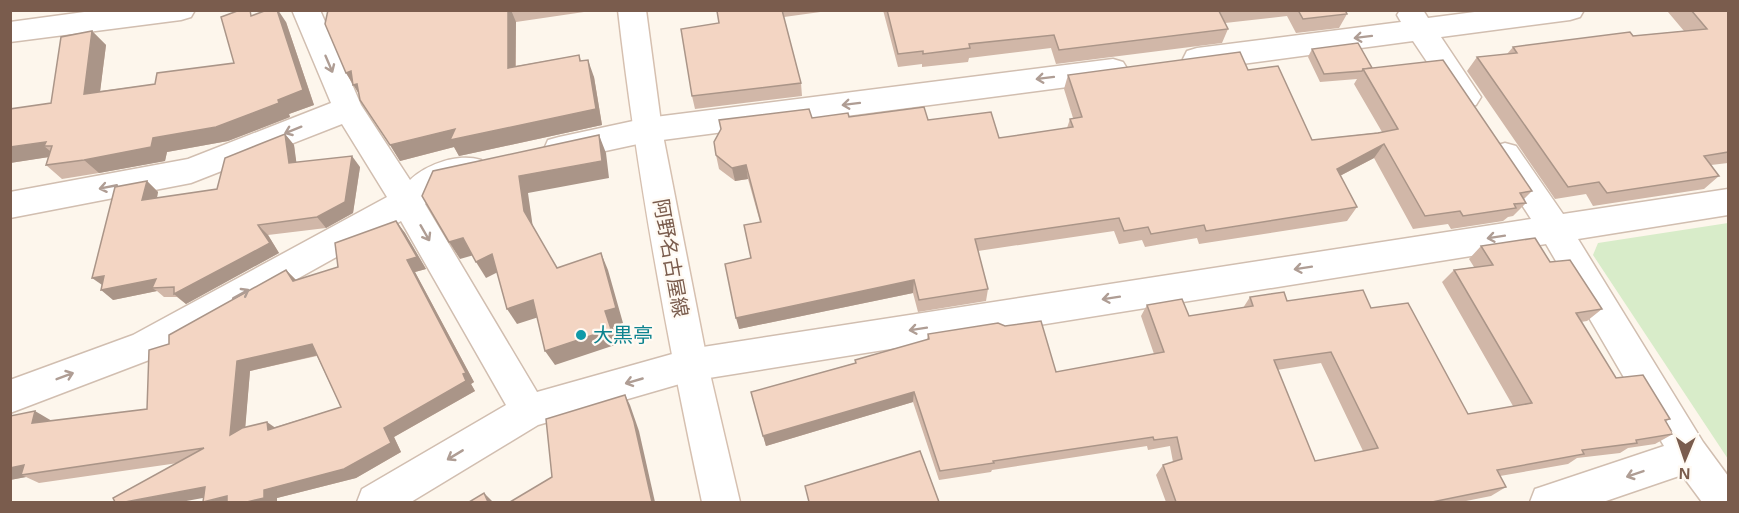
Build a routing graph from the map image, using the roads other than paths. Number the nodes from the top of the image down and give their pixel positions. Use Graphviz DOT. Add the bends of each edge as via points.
graph roads {
  1 [pos="182,10"];
  2 [pos="306,10"];
  3 [pos="632,10"];
  4 [pos="1570,10"];
  5 [pos="1414,20"];
  6 [pos="10,32"];
  7 [pos="1175,62"];
  8 [pos="1140,66"];
  9 [pos="348,109"];
  10 [pos="647,130"];
  11 [pos="534,155"];
  12 [pos="501,162"];
  13 [pos="407,202"];
  14 [pos="1728,202"];
  15 [pos="10,205"];
  16 [pos="1554,228"];
  17 [pos="690,365"];
  18 [pos="10,397"];
  19 [pos="530,411"];
  20 [pos="1690,455"];
  21 [pos="376,502"];
  22 [pos="721,502"];
  23 [pos="1549,502"];
  24 [pos="1725,502"];
  1 -- 6 [label="street"];
  2 -- 9 [label="street, one-way"];
  3 -- 10 [label="street, 阿野名古屋線"];
  4 -- 5 [label="street"];
  5 -- 7 [label="street, one-way"];
  5 -- 16 [label="street"];
  8 -- 10 [label="street, one-way"];
  9 -- 13 [label="street"];
  9 -- 15 [label="street, one-way" via="191,171"];
  10 -- 11 [label="street"];
  10 -- 17 [label="street, 阿野名古屋線"];
  12 -- 13 [label="street" via="433,177"];
  18 -- 13 [label="street, one-way" via="146,346"];
  13 -- 19 [label="street, one-way"];
  14 -- 16 [label="street"];
  16 -- 17 [label="street, one-way"];
  16 -- 20 [label="street"];
  17 -- 19 [label="street, one-way"];
  17 -- 22 [label="street, 阿野名古屋線"];
  19 -- 21 [label="street, one-way"];
  20 -- 23 [label="street, one-way"];
  20 -- 24 [label="street"];
}
